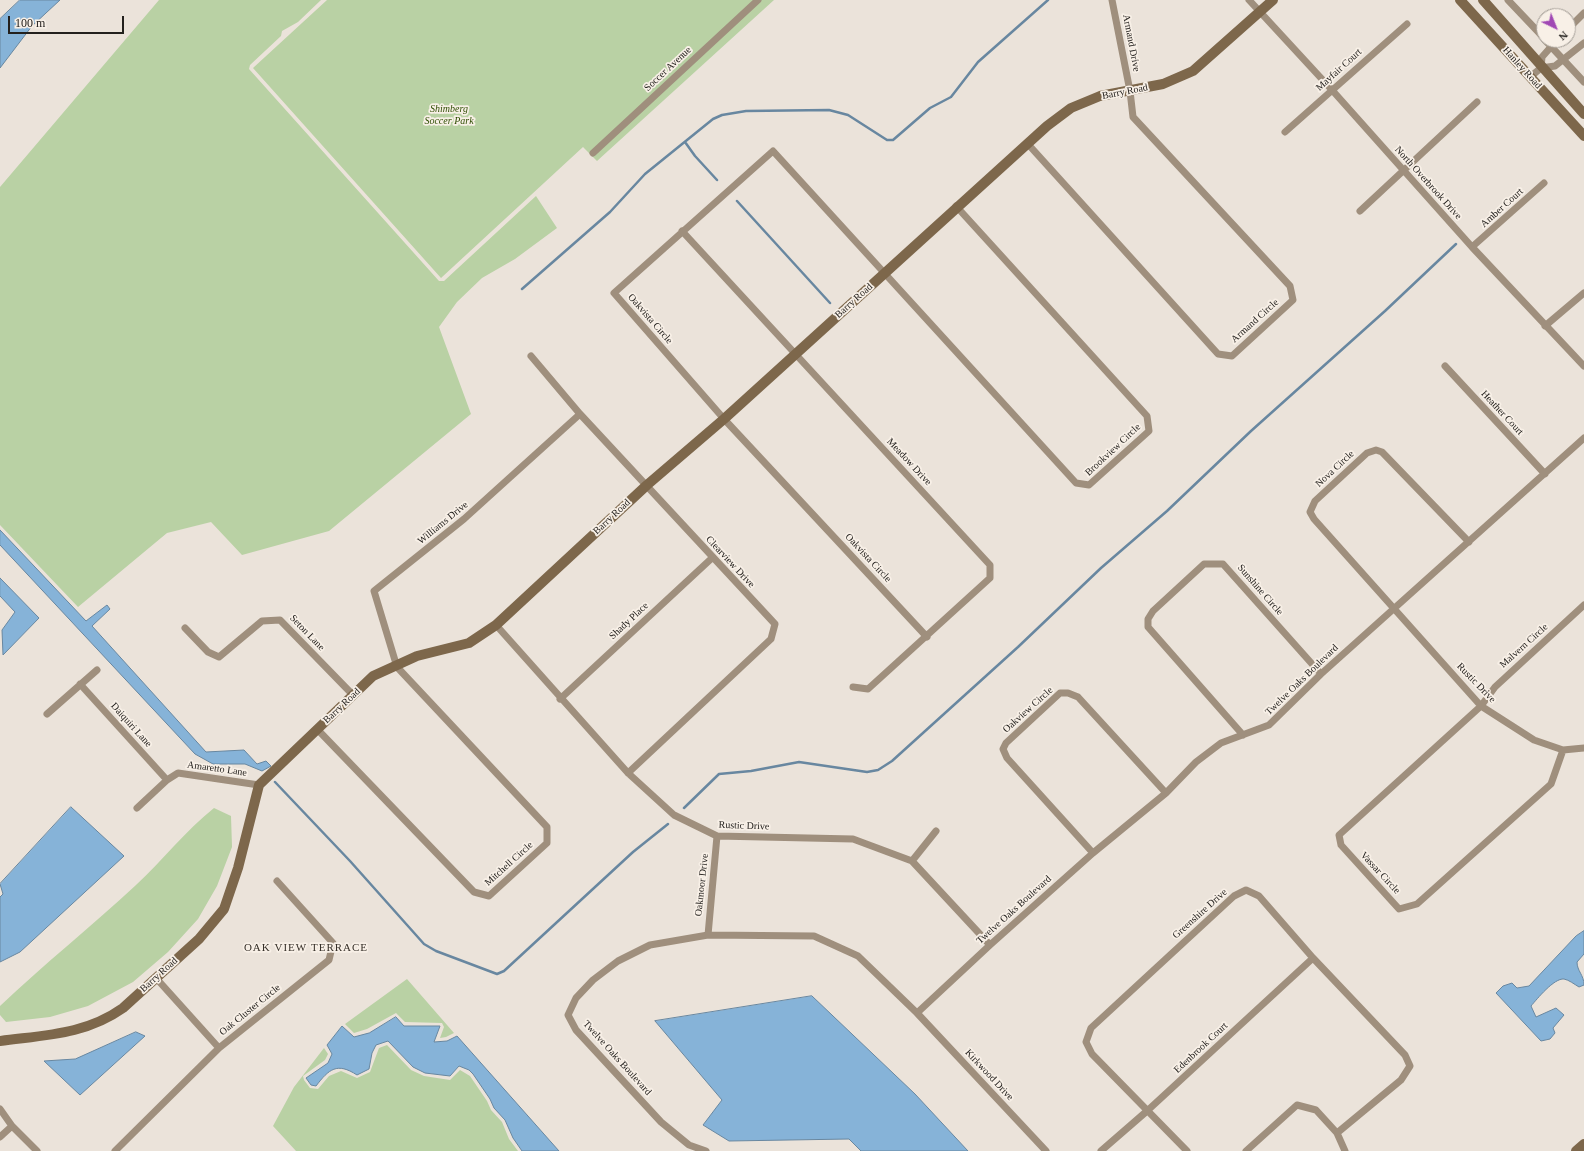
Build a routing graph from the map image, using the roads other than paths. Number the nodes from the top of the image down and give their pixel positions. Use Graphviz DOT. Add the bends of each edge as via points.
graph roads {
  1 [pos="758,0"];
  2 [pos="1112,0"];
  3 [pos="1248,0"];
  4 [pos="1272,0"];
  5 [pos="1460,0"];
  6 [pos="1483,0"];
  7 [pos="1508,0"];
  8 [pos="1259,12"];
  9 [pos="1584,14"];
  10 [pos="1576,22"];
  11 [pos="1407,24"];
  12 [pos="1536,30"];
  13 [pos="1584,43"];
  14 [pos="1549,48"];
  15 [pos="1553,48"];
  16 [pos="1563,60"];
  17 [pos="1541,68"];
  18 [pos="1530,78"];
  19 [pos="1584,82"];
  20 [pos="1332,90"];
  21 [pos="1130,91"];
  22 [pos="1477,102"];
  23 [pos="1584,114"];
  24 [pos="1284,132"];
  25 [pos="1584,136"];
  26 [pos="1027,144"];
  27 [pos="593,153"];
  28 [pos="1404,171"];
  29 [pos="1544,184"];
  30 [pos="956,206"];
  31 [pos="1360,211"];
  32 [pos="682,231"];
  33 [pos="1472,247"];
  34 [pos="884,274"];
  35 [pos="1584,293"];
  36 [pos="1545,326"];
  37 [pos="796,354"];
  38 [pos="530,356"];
  39 [pos="1445,366"];
  40 [pos="1584,366"];
  41 [pos="580,414"];
  42 [pos="724,419"];
  43 [pos="1584,438"];
  44 [pos="1545,474"];
  45 [pos="647,485"];
  46 [pos="1470,542"];
  47 [pos="712,558"];
  48 [pos="1584,605"];
  49 [pos="1394,608"];
  50 [pos="496,625"];
  51 [pos="185,628"];
  52 [pos="927,636"];
  53 [pos="397,666"];
  54 [pos="97,670"];
  55 [pos="1321,674"];
  56 [pos="80,684"];
  57 [pos="853,688"];
  58 [pos="353,695"];
  59 [pos="560,698"];
  60 [pos="1481,706"];
  61 [pos="47,714"];
  62 [pos="317,729"];
  63 [pos="1243,736"];
  64 [pos="1584,748"];
  65 [pos="1563,750"];
  66 [pos="628,773"];
  67 [pos="167,780"];
  68 [pos="259,785"];
  69 [pos="1166,793"];
  70 [pos="137,808"];
  71 [pos="936,831"];
  72 [pos="717,836"];
  73 [pos="1092,853"];
  74 [pos="912,861"];
  75 [pos="277,881"];
  76 [pos="708,935"];
  77 [pos="990,945"];
  78 [pos="1313,958"];
  79 [pos="156,978"];
  80 [pos="918,1013"];
  81 [pos="0,1040"];
  82 [pos="219,1048"];
  83 [pos="0,1109"];
  84 [pos="1147,1111"];
  85 [pos="12,1126"];
  86 [pos="1337,1133"];
  87 [pos="0,1137"];
  88 [pos="1584,1144"];
  89 [pos="37,1151"];
  90 [pos="115,1151"];
  91 [pos="706,1151"];
  92 [pos="1046,1151"];
  93 [pos="1101,1151"];
  94 [pos="1187,1151"];
  95 [pos="1246,1151"];
  96 [pos="1345,1151"];
  97 [pos="1576,1151"];
  1 -- 27 [label="street, Soccer Avenue"];
  2 -- 21 [label="street, Armand Drive"];
  3 -- 8 [label="street, North Overbrook Drive"];
  4 -- 8 [label="street, Barry Road"];
  5 -- 18 [label="street, Hanley Road"];
  6 -- 17 [label="street, Hanley Road"];
  7 -- 12 [label="street"];
  8 -- 20 [label="street, North Overbrook Drive"];
  8 -- 21 [label="street, Barry Road" via="1193,71 1163,84"];
  9 -- 10 [label="street"];
  11 -- 20 [label="street, Mayfair Court"];
  13 -- 16 [label="street"];
  14 -- 17 [label="street" via="1542,57"];
  15 -- 16 [label="street"];
  16 -- 17 [label="street" via="1555,66"];
  16 -- 19 [label="street"];
  17 -- 18 [label="street"];
  17 -- 23 [label="street, Hanley Road"];
  18 -- 25 [label="street, Hanley Road"];
  20 -- 24 [label="street, Mayfair Court"];
  20 -- 28 [label="street, North Overbrook Drive"];
  21 -- 26 [label="street, Barry Road" via="1100,96 1071,108"];
  21 -- 26 [label="street, Armand Circle" via="1133,117 1290,286 1293,300 1232,356 1218,354"];
  22 -- 28 [label="street"];
  26 -- 30 [label="street, Barry Road"];
  28 -- 31 [label="street"];
  28 -- 33 [label="street, North Overbrook Drive"];
  29 -- 33 [label="street, Amber Court"];
  30 -- 34 [label="street, Barry Road"];
  30 -- 34 [label="street, Brookview Circle" via="1147,416 1149,431 1089,485 1076,483"];
  32 -- 34 [label="street, Oakvista Circle" via="773,151"];
  32 -- 37 [label="street, Meadow Drive"];
  32 -- 42 [label="street, Oakvista Circle" via="614,293"];
  33 -- 36 [label="street, North Overbrook Drive"];
  34 -- 37 [label="street, Barry Road"];
  35 -- 36 [label="street"];
  36 -- 40 [label="street, North Overbrook Drive"];
  37 -- 42 [label="street, Barry Road"];
  37 -- 52 [label="street, Meadow Drive" via="990,565 990,578"];
  38 -- 41 [label="street, Clearview Drive"];
  39 -- 44 [label="street, Heather Court"];
  41 -- 45 [label="street, Clearview Drive"];
  41 -- 53 [label="street, Williams Drive" via="464,520 374,591"];
  42 -- 45 [label="street, Barry Road"];
  42 -- 52 [label="street, Oakvista Circle"];
  43 -- 44 [label="street, Twelve Oaks Boulevard"];
  44 -- 46 [label="street, Twelve Oaks Boulevard"];
  45 -- 47 [label="street, Clearview Drive"];
  45 -- 50 [label="street, Barry Road"];
  46 -- 49 [label="street, Twelve Oaks Boulevard"];
  46 -- 49 [label="street, Nova Circle" via="1382,452 1367,452 1315,501 1310,512"];
  47 -- 59 [label="street, Shady Place"];
  47 -- 66 [label="street, Clearview Drive" via="775,624 771,639"];
  48 -- 60 [label="street, Malvern Circle" via="1495,687"];
  49 -- 55 [label="street, Twelve Oaks Boulevard"];
  49 -- 60 [label="street, Rustic Drive"];
  50 -- 53 [label="street, Barry Road" via="469,643 417,656"];
  50 -- 59 [label="street, Rustic Drive"];
  51 -- 58 [label="street, Seton Lane" via="208,652 220,657 262,621 280,620"];
  52 -- 57 [label="street, Meadow Drive" via="868,689"];
  53 -- 58 [label="street, Barry Road" via="373,676"];
  53 -- 62 [label="street, Mitchell Circle" via="547,827 547,843 489,896 474,892"];
  54 -- 56 [label="street"];
  55 -- 63 [label="street, Twelve Oaks Boulevard" via="1269,725"];
  55 -- 63 [label="street, Sunshine Circle" via="1223,564 1204,564 1153,611 1148,619 1148,627"];
  56 -- 61 [label="street"];
  56 -- 67 [label="street, Daiquiri Lane"];
  58 -- 62 [label="street, Barry Road"];
  59 -- 66 [label="street, Rustic Drive"];
  60 -- 65 [label="street, Rustic Drive" via="1534,740"];
  60 -- 65 [label="street, Vassar Circle" via="1340,835 1341,845 1400,909 1417,904 1551,784"];
  62 -- 68 [label="street, Barry Road"];
  63 -- 69 [label="street, Twelve Oaks Boulevard" via="1221,743 1202,757"];
  64 -- 65 [label="street, Rustic Drive"];
  66 -- 72 [label="street, Rustic Drive" via="674,815"];
  67 -- 68 [label="street, Amaretto Lane" via="178,773"];
  67 -- 70 [label="street, Amaretto Lane"];
  68 -- 79 [label="street, Barry Road" via="238,868 224,909 199,939"];
  69 -- 73 [label="street, Twelve Oaks Boulevard"];
  69 -- 73 [label="street, Oakview Circle" via="1078,697 1060,693 1006,743 1003,749 1007,758"];
  71 -- 74 [label="street"];
  72 -- 74 [label="street, Rustic Drive" via="853,839"];
  72 -- 76 [label="street, Oakmoor Drive"];
  73 -- 77 [label="street, Twelve Oaks Boulevard"];
  74 -- 77 [label="street, Rustic Drive"];
  75 -- 82 [label="street, Oak Cluster Circle" via="333,942 329,960"];
  76 -- 80 [label="street, Twelve Oaks Boulevard" via="814,936 858,956"];
  76 -- 91 [label="street, Twelve Oaks Boulevard" via="650,945 618,961 593,980 576,998 568,1015 576,1030 661,1122 688,1145"];
  77 -- 80 [label="street, Twelve Oaks Boulevard"];
  78 -- 84 [label="street, Edenbrook Court"];
  78 -- 84 [label="street, Greenshire Drive" via="1259,896 1246,890 1234,896 1092,1028 1086,1042 1092,1054"];
  78 -- 86 [label="street, Greenshire Drive" via="1406,1055 1410,1066 1401,1080"];
  79 -- 81 [label="street, Barry Road" via="123,1008 92,1025 69,1032"];
  79 -- 82 [label="street"];
  80 -- 92 [label="street, Kirkwood Drive"];
  82 -- 90 [label="street, Oak Cluster Circle"];
  83 -- 85 [label="street"];
  84 -- 93 [label="street, Edenbrook Court"];
  84 -- 94 [label="street, Greenshire Drive"];
  85 -- 87 [label="street"];
  85 -- 89 [label="street"];
  86 -- 95 [label="street" via="1316,1110 1297,1105"];
  86 -- 96 [label="street"];
  88 -- 97 [label="street"];
}
